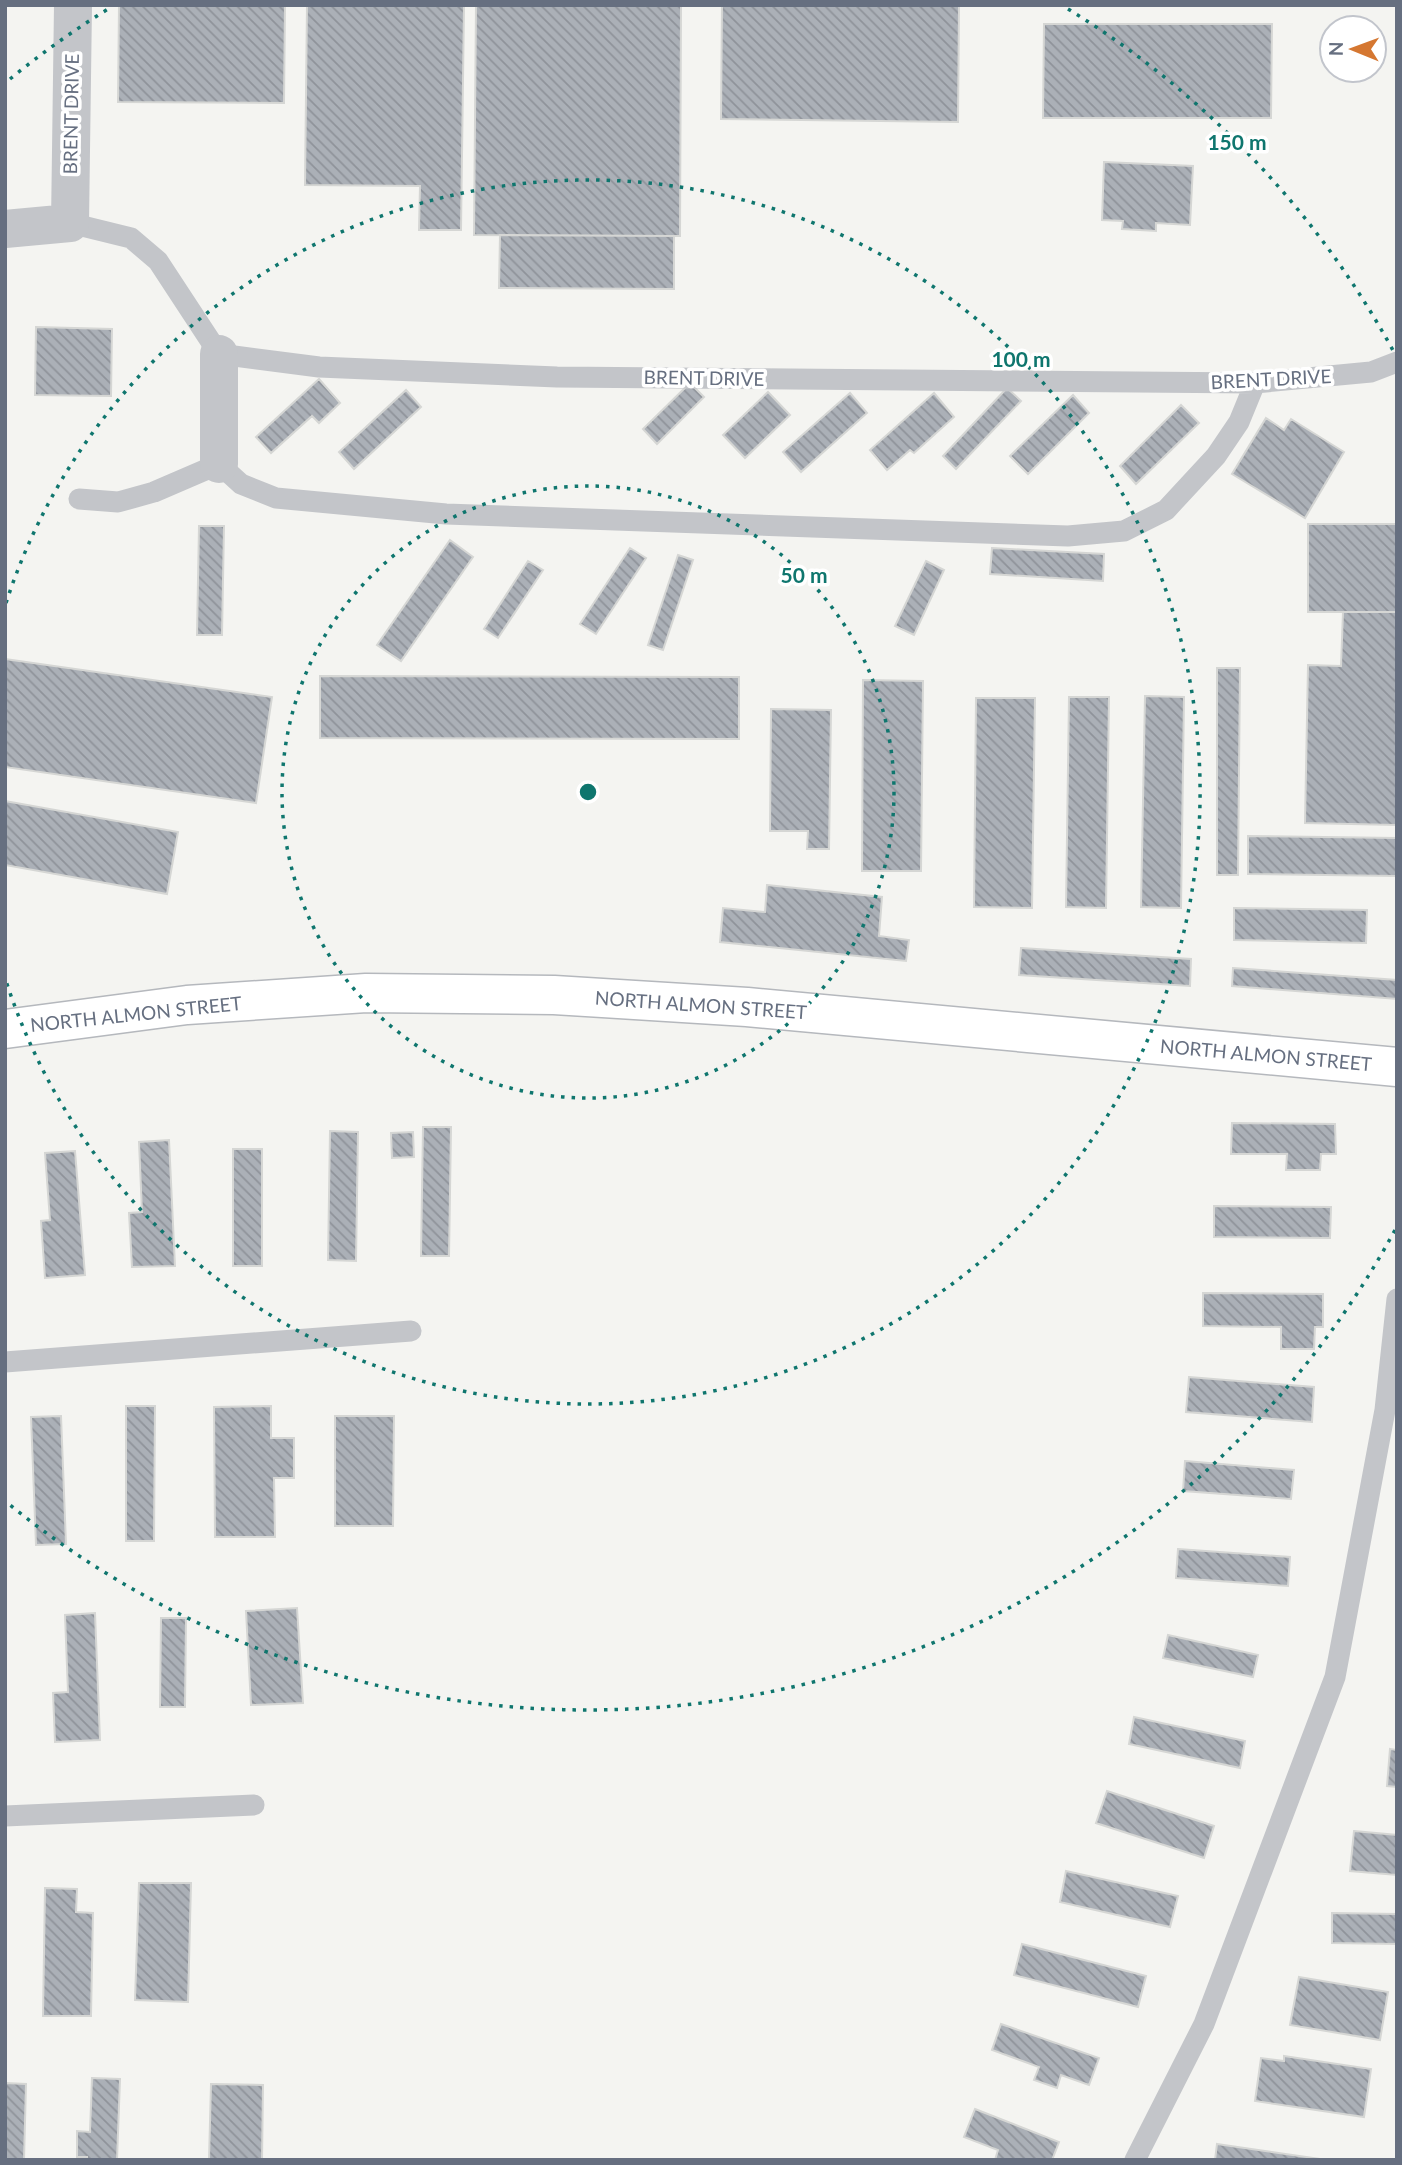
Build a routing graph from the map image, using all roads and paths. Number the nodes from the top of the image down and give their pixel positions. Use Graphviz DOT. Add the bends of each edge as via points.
graph roads {
  1 [pos="73,5"];
  2 [pos="70,223"];
  3 [pos="5,229"];
  4 [pos="219,354"];
  5 [pos="1397,362"];
  6 [pos="1255,383"];
  7 [pos="219,464"];
  8 [pos="79,499"];
  9 [pos="5,1029"];
  10 [pos="1397,1067"];
  11 [pos="1397,1299"];
  12 [pos="411,1331"];
  13 [pos="5,1362"];
  14 [pos="254,1805"];
  15 [pos="5,1816"];
  16 [pos="1135,2160"];
  1 -- 2 [label="street, BRENT DRIVE"];
  2 -- 3 [label="street"];
  2 -- 4 [label="lane" via="131,238 158,261"];
  4 -- 6 [label="lane, BRENT DRIVE" via="319,367 557,377"];
  4 -- 7 [label="street"];
  5 -- 6 [label="lane, BRENT DRIVE" via="1371,372"];
  6 -- 7 [label="lane" via="1239,422 1216,456 1166,510 1124,531 1068,536 433,512 276,498 242,484"];
  7 -- 8 [label="lane" via="118,502"];
  9 -- 10 [label="street, NORTH ALMON STREET" via="187,1005 366,993 554,995 747,1007"];
  11 -- 16 [label="lane" via="1385,1410 1335,1678 1204,2024"];
  12 -- 13 [label="lane"];
  14 -- 15 [label="lane"];
}
